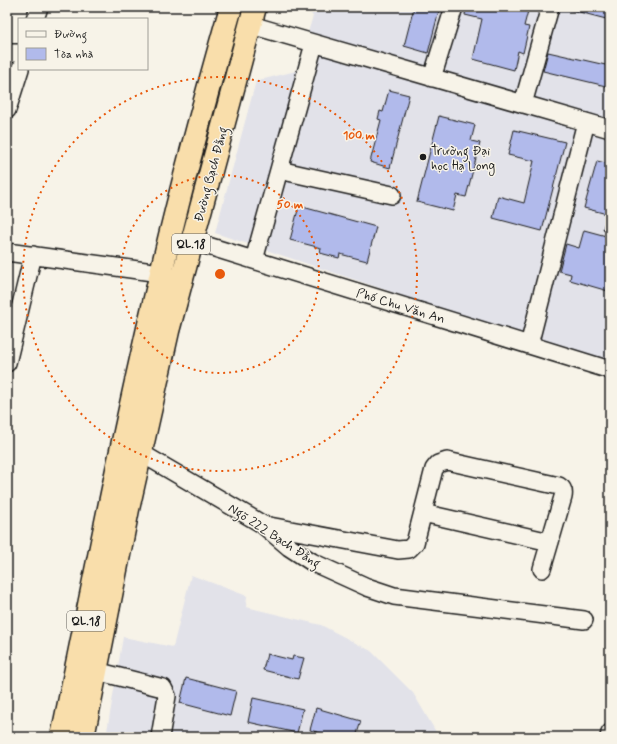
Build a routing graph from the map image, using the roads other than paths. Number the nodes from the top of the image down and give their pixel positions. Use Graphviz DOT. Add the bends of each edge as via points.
graph roads {
  1 [pos="39,7"];
  2 [pos="231,7"];
  3 [pos="454,7"];
  4 [pos="550,7"];
  5 [pos="253,16"];
  6 [pos="35,18"];
  7 [pos="314,44"];
  8 [pos="7,53"];
  9 [pos="18,54"];
  10 [pos="20,70"];
  11 [pos="432,78"];
  12 [pos="523,104"];
  13 [pos="7,110"];
  14 [pos="586,122"];
  15 [pos="610,129"];
  16 [pos="279,170"];
  17 [pos="392,195"];
  18 [pos="192,241"];
  19 [pos="7,252"];
  20 [pos="33,255"];
  21 [pos="254,260"];
  22 [pos="160,273"];
  23 [pos="529,345"];
  24 [pos="7,363"];
  25 [pos="610,370"];
  26 [pos="140,453"];
  27 [pos="125,481"];
  28 [pos="119,507"];
  29 [pos="423,513"];
  30 [pos="262,524"];
  31 [pos="550,542"];
  32 [pos="542,569"];
  33 [pos="584,620"];
  34 [pos="96,671"];
  35 [pos="610,734"];
  36 [pos="62,737"];
  37 [pos="83,737"];
  38 [pos="160,737"];
  39 [pos="608,737"];
  1 -- 6 [label="street"];
  2 -- 22 [label="highway, Đường Bạch Đằng / QL.18"];
  3 -- 11 [label="street"];
  4 -- 12 [label="street"];
  5 -- 7 [label="street"];
  5 -- 18 [label="highway, Đường Bạch Đằng / QL.18"];
  7 -- 11 [label="street"];
  7 -- 16 [label="street"];
  8 -- 9 [label="street"];
  10 -- 13 [label="street"];
  11 -- 12 [label="street"];
  12 -- 14 [label="street"];
  14 -- 15 [label="street"];
  14 -- 23 [label="street"];
  16 -- 17 [label="street"];
  16 -- 21 [label="street"];
  18 -- 21 [label="street, Phố Chu Văn An"];
  18 -- 26 [label="highway, Đường Bạch Đằng / QL.18"];
  19 -- 20 [label="street"];
  20 -- 22 [label="street"];
  20 -- 24 [label="street"];
  21 -- 23 [label="street, Phố Chu Văn An"];
  22 -- 27 [label="highway, Đường Bạch Đằng / QL.18" via="135,384"];
  23 -- 25 [label="street, Phố Chu Văn An"];
  26 -- 27 [label="highway, Đường Bạch Đằng / QL.18"];
  26 -- 30 [label="street, Ngõ 222 Bạch Đằng"];
  27 -- 28 [label="highway, QL.18"];
  28 -- 34 [label="highway, QL.18"];
  28 -- 36 [label="highway, QL.18"];
  29 -- 30 [label="street" via="415,543 405,551"];
  29 -- 31 [label="street"];
  29 -- 31 [label="street" via="436,466 447,461 562,488 564,493"];
  30 -- 33 [label="street, Ngõ 222 Bạch Đằng" via="312,562 394,596"];
  31 -- 32 [label="street"];
  34 -- 37 [label="highway, QL.18"];
  34 -- 38 [label="street" via="163,688 167,696"];
  35 -- 39 [label="street"];
}
